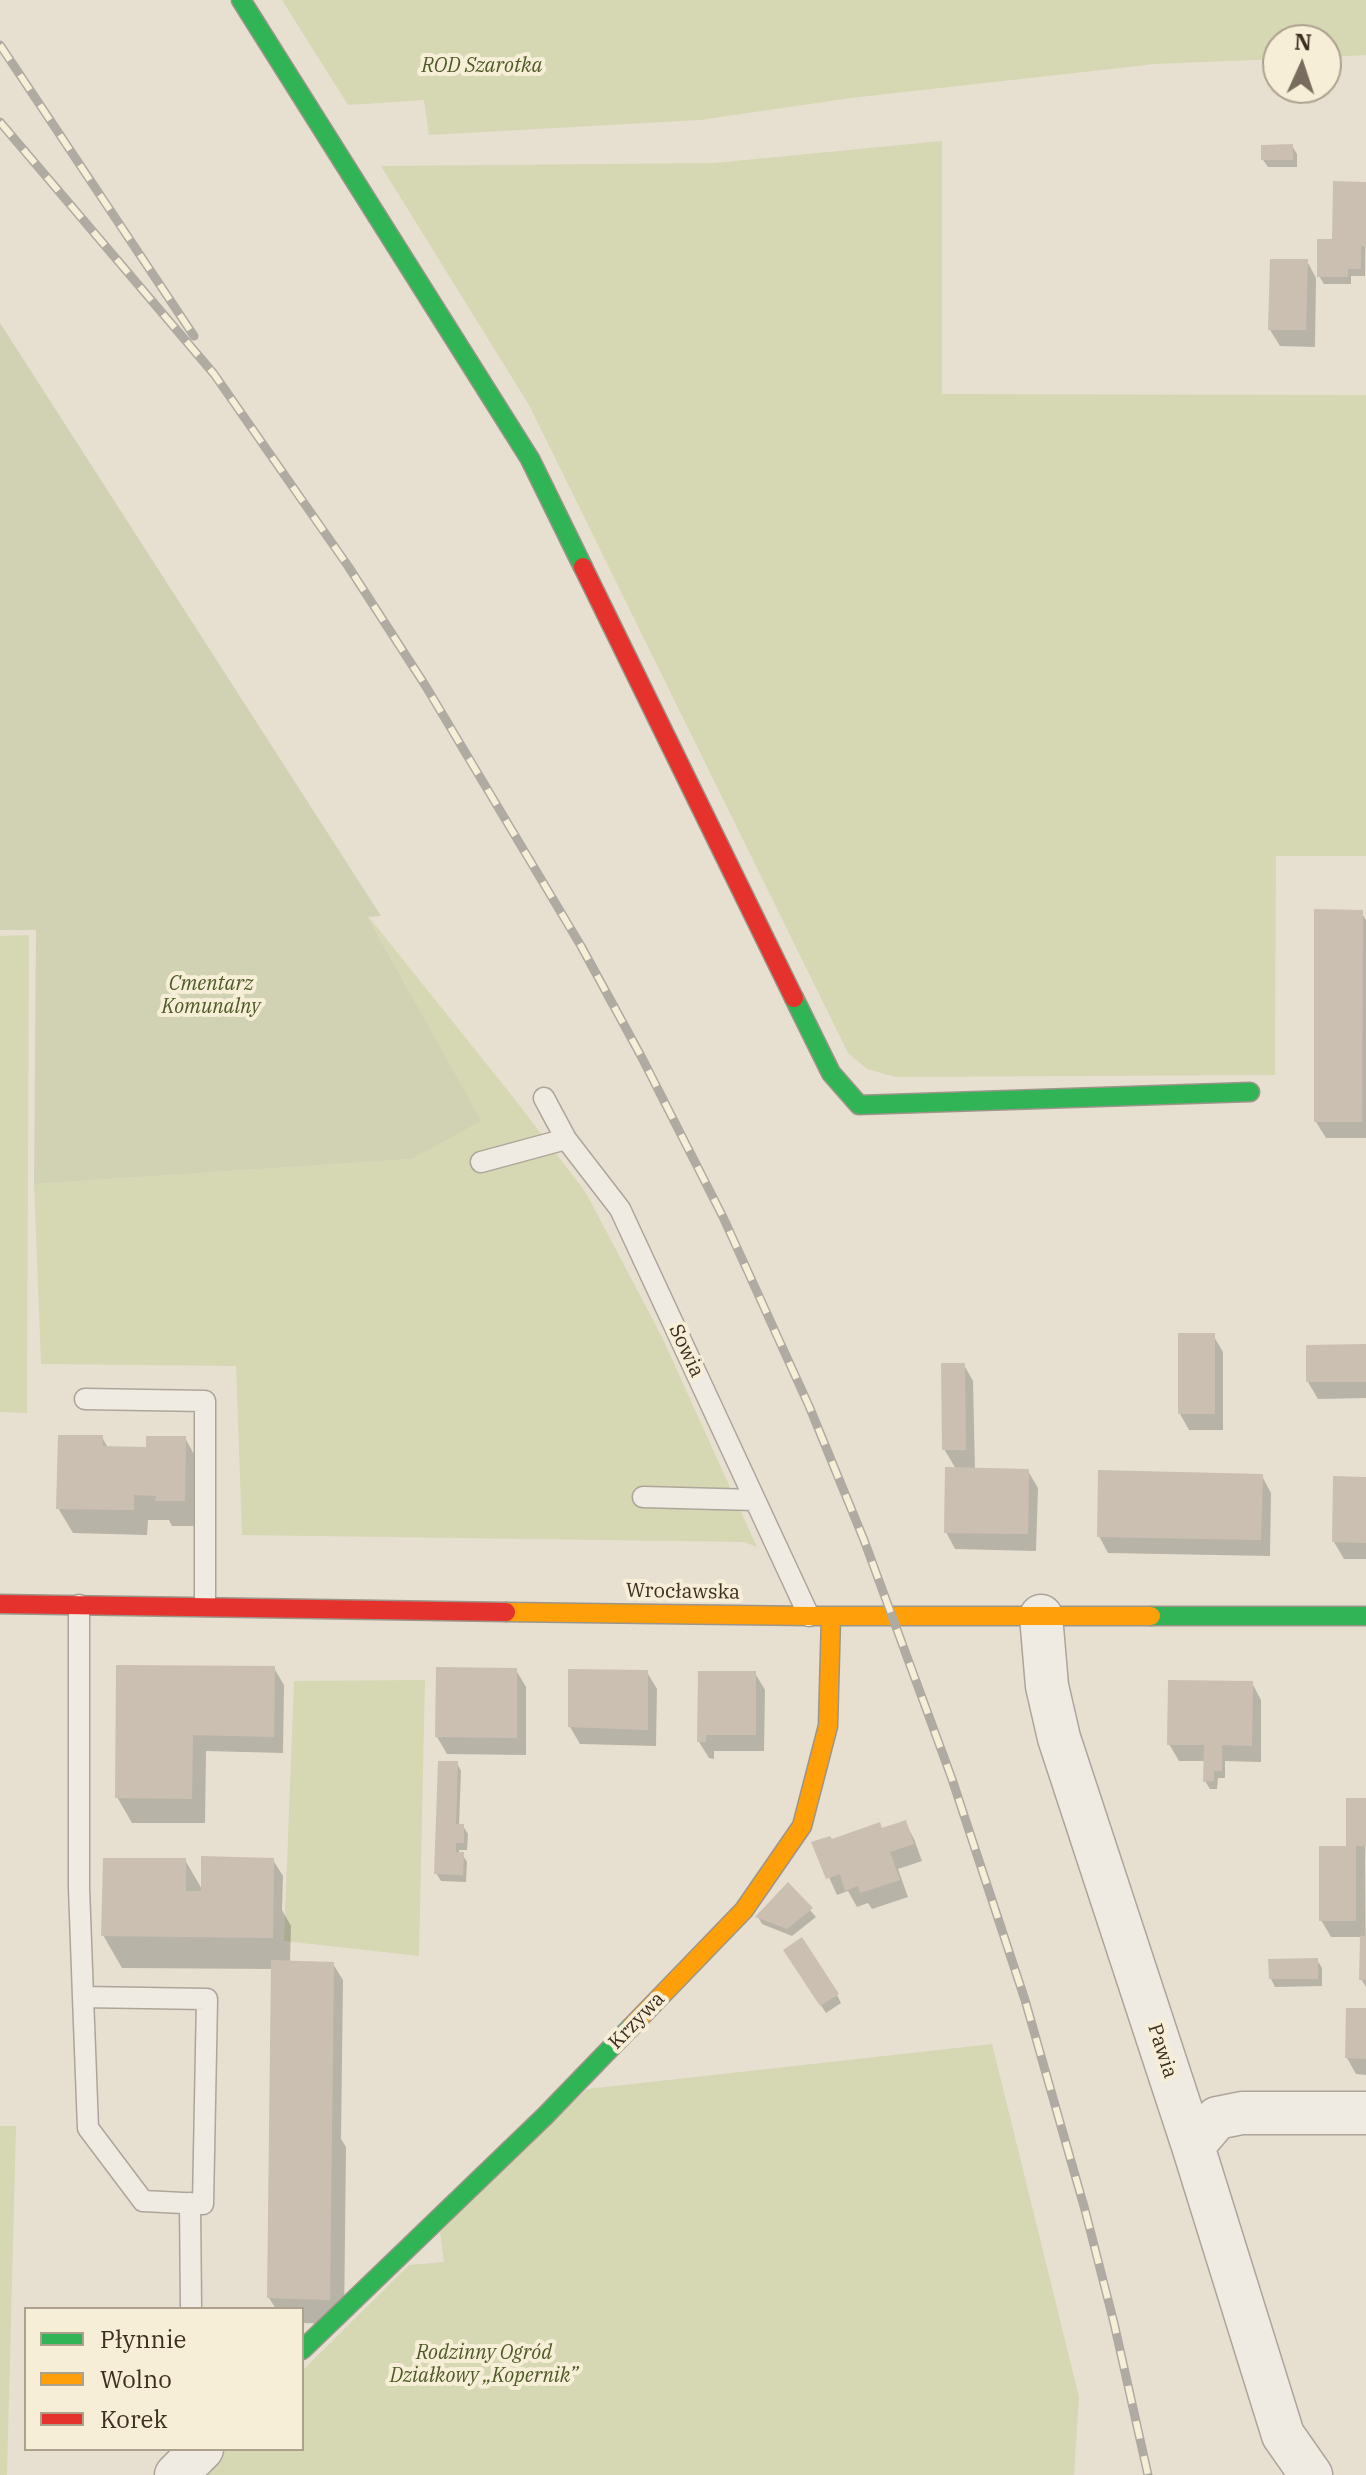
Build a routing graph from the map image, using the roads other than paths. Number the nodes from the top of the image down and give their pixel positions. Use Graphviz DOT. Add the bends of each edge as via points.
graph roads {
  1 [pos="241,0"];
  2 [pos="1250,1092"];
  3 [pos="544,1098"];
  4 [pos="566,1139"];
  5 [pos="481,1162"];
  6 [pos="85,1399"];
  7 [pos="643,1497"];
  8 [pos="755,1500"];
  9 [pos="0,1604"];
  10 [pos="79,1605"];
  11 [pos="205,1606"];
  12 [pos="809,1616"];
  13 [pos="831,1616"];
  14 [pos="1041,1616"];
  15 [pos="1366,1616"];
  16 [pos="83,1997"];
  17 [pos="1366,2113"];
  18 [pos="1193,2146"];
  19 [pos="190,2203"];
  20 [pos="191,2307"];
  21 [pos="304,2348"];
  22 [pos="200,2451"];
  23 [pos="176,2475"];
  24 [pos="1311,2475"];
  1 -- 2 [label="street" via="530,459 831,1073 859,1105"];
  3 -- 4 [label="lane, Sowia"];
  4 -- 5 [label="lane"];
  4 -- 8 [label="lane, Sowia" via="620,1209"];
  6 -- 11 [label="lane" via="205,1401"];
  7 -- 8 [label="lane"];
  8 -- 12 [label="lane, Sowia"];
  9 -- 10 [label="street, Wrocławska"];
  10 -- 11 [label="street, Wrocławska"];
  10 -- 16 [label="lane"];
  11 -- 12 [label="street, Wrocławska"];
  12 -- 13 [label="street, Wrocławska"];
  13 -- 14 [label="street, Wrocławska"];
  13 -- 21 [label="street, Krzywa" via="828,1726 802,1826 744,1910 545,2116"];
  14 -- 15 [label="street, Wrocławska"];
  14 -- 18 [label="street, Pawia" via="1047,1686 1059,1738"];
  16 -- 19 [label="lane" via="88,2128 143,2201"];
  16 -- 19 [label="lane" via="207,1999 203,2204"];
  17 -- 18 [label="street" via="1242,2113 1217,2118"];
  18 -- 24 [label="street, Pawia" via="1283,2435"];
  19 -- 20 [label="lane"];
  22 -- 23 [label="street"];
}
